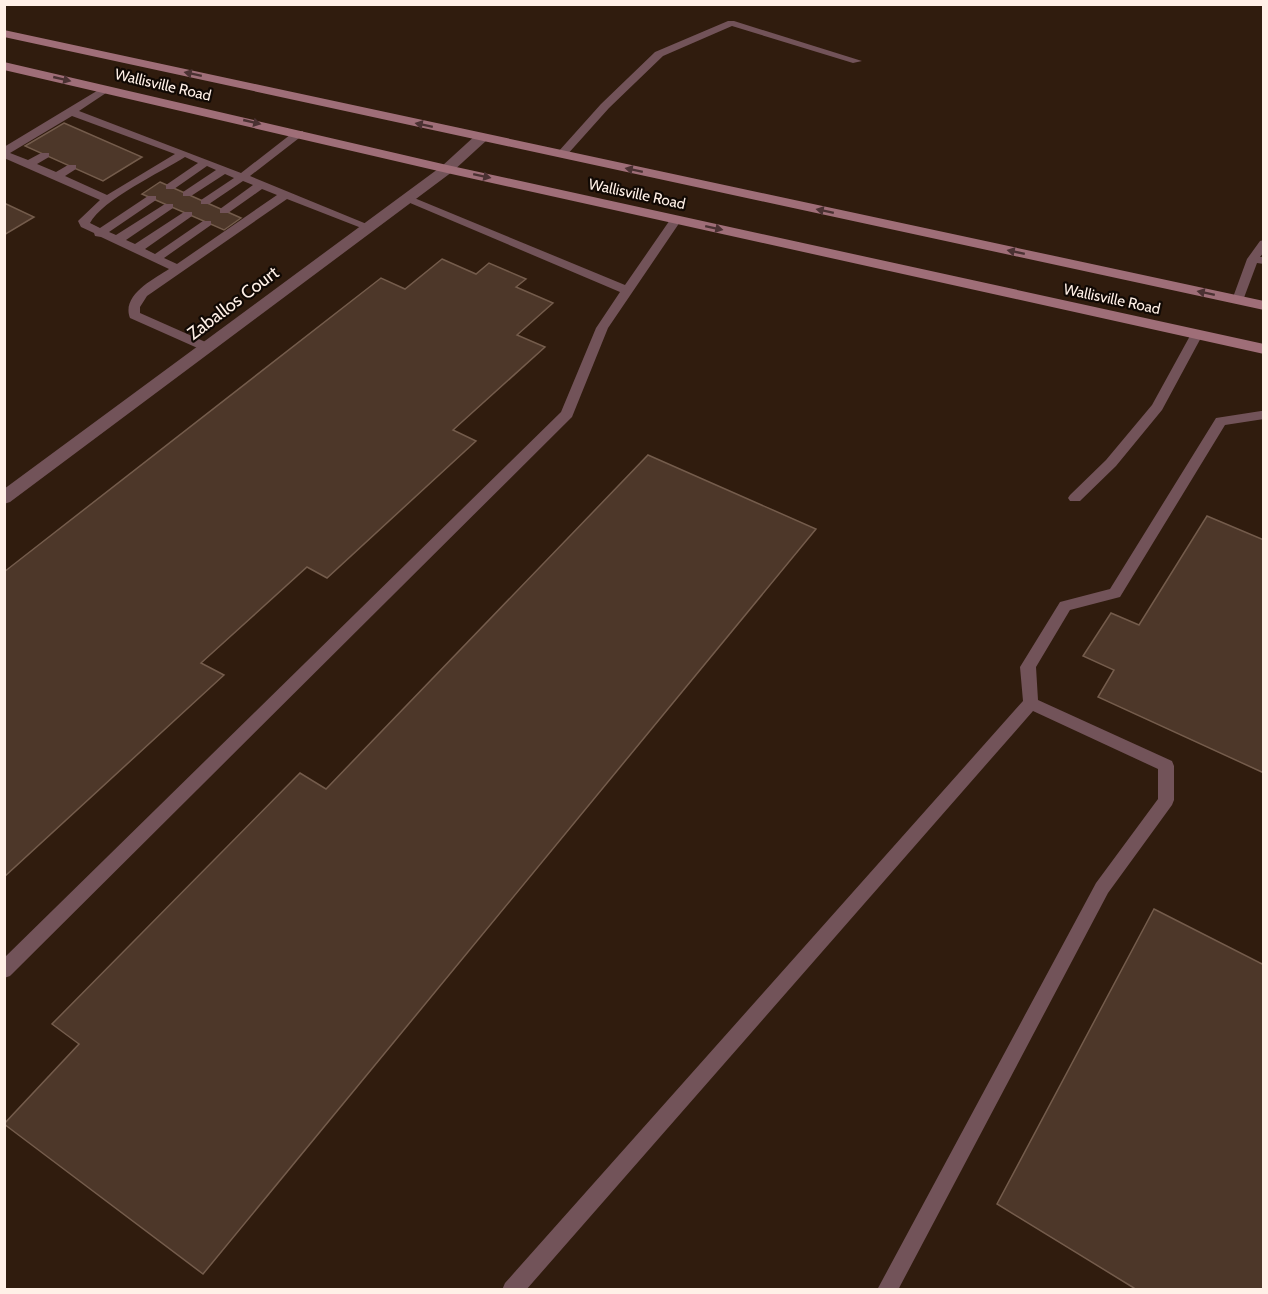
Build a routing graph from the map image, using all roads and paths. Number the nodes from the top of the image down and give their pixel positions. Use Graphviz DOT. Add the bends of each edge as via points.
graph roads {
  1 [pos="4,33"];
  2 [pos="857,61"];
  3 [pos="4,66"];
  4 [pos="105,88"];
  5 [pos="71,112"];
  6 [pos="99,124"];
  7 [pos="84,132"];
  8 [pos="299,134"];
  9 [pos="482,137"];
  10 [pos="4,153"];
  11 [pos="184,153"];
  12 [pos="562,154"];
  13 [pos="45,155"];
  14 [pos="206,162"];
  15 [pos="28,165"];
  16 [pos="72,167"];
  17 [pos="447,169"];
  18 [pos="224,170"];
  19 [pos="56,177"];
  20 [pos="242,177"];
  21 [pos="262,184"];
  22 [pos="170,187"];
  23 [pos="187,194"];
  24 [pos="286,194"];
  25 [pos="152,198"];
  26 [pos="407,198"];
  27 [pos="109,200"];
  28 [pos="205,202"];
  29 [pos="169,206"];
  30 [pos="224,211"];
  31 [pos="188,214"];
  32 [pos="676,219"];
  33 [pos="207,223"];
  34 [pos="368,227"];
  35 [pos="99,234"];
  36 [pos="116,241"];
  37 [pos="1263,243"];
  38 [pos="135,250"];
  39 [pos="155,259"];
  40 [pos="1258,260"];
  41 [pos="178,269"];
  42 [pos="628,291"];
  43 [pos="1238,300"];
  44 [pos="1263,306"];
  45 [pos="1197,334"];
  46 [pos="206,347"];
  47 [pos="1263,349"];
  48 [pos="1263,414"];
  49 [pos="4,498"];
  50 [pos="1075,498"];
  51 [pos="1031,703"];
  52 [pos="4,970"];
  53 [pos="512,1290"];
  54 [pos="887,1290"];
  9 -- 1 [label="main road, Wallisville Road, one-way"];
  2 -- 12 [label="lane" via="731,23 660,54"];
  3 -- 4 [label="main road, Wallisville Road, one-way"];
  4 -- 5 [label="lane"];
  4 -- 8 [label="main road, Wallisville Road, one-way"];
  5 -- 6 [label="lane"];
  5 -- 10 [label="lane"];
  6 -- 7 [label="lane"];
  6 -- 11 [label="lane" via="123,136"];
  8 -- 17 [label="main road, Wallisville Road"];
  8 -- 20 [label="lane"];
  9 -- 12 [label="main road, Wallisville Road"];
  9 -- 17 [label="street, Zaballos Court"];
  10 -- 15 [label="lane"];
  11 -- 14 [label="lane"];
  11 -- 27 [label="lane"];
  43 -- 12 [label="main road, Wallisville Road, one-way"];
  13 -- 15 [label="lane"];
  14 -- 18 [label="lane"];
  14 -- 22 [label="lane"];
  15 -- 19 [label="lane"];
  16 -- 19 [label="lane"];
  17 -- 26 [label="street, Zaballos Court"];
  17 -- 32 [label="main road, Wallisville Road, one-way"];
  18 -- 20 [label="lane"];
  18 -- 23 [label="lane"];
  19 -- 27 [label="lane"];
  20 -- 21 [label="lane"];
  20 -- 28 [label="lane"];
  21 -- 24 [label="lane"];
  21 -- 30 [label="lane"];
  24 -- 34 [label="lane"];
  24 -- 41 [label="lane"];
  25 -- 35 [label="lane"];
  26 -- 34 [label="street, Zaballos Court"];
  26 -- 42 [label="lane"];
  27 -- 35 [label="lane" via="84,221"];
  29 -- 36 [label="lane"];
  31 -- 38 [label="lane"];
  32 -- 42 [label="lane"];
  32 -- 45 [label="main road, Wallisville Road, one-way"];
  33 -- 39 [label="lane"];
  34 -- 46 [label="street, Zaballos Court"];
  35 -- 36 [label="lane"];
  36 -- 38 [label="lane"];
  37 -- 40 [label="lane"];
  38 -- 39 [label="lane"];
  39 -- 41 [label="lane"];
  40 -- 43 [label="lane"];
  41 -- 46 [label="lane" via="140,295 134,315"];
  42 -- 52 [label="lane" via="602,328 567,414"];
  43 -- 44 [label="main road, Wallisville Road"];
  45 -- 47 [label="main road, Wallisville Road"];
  45 -- 50 [label="lane" via="1157,407 1111,463"];
  46 -- 49 [label="street, Zaballos Court"];
  48 -- 51 [label="lane" via="1221,421 1115,593 1065,606 1028,667"];
  51 -- 53 [label="lane"];
  51 -- 54 [label="lane" via="1166,766 1166,800 1102,888"];
}
